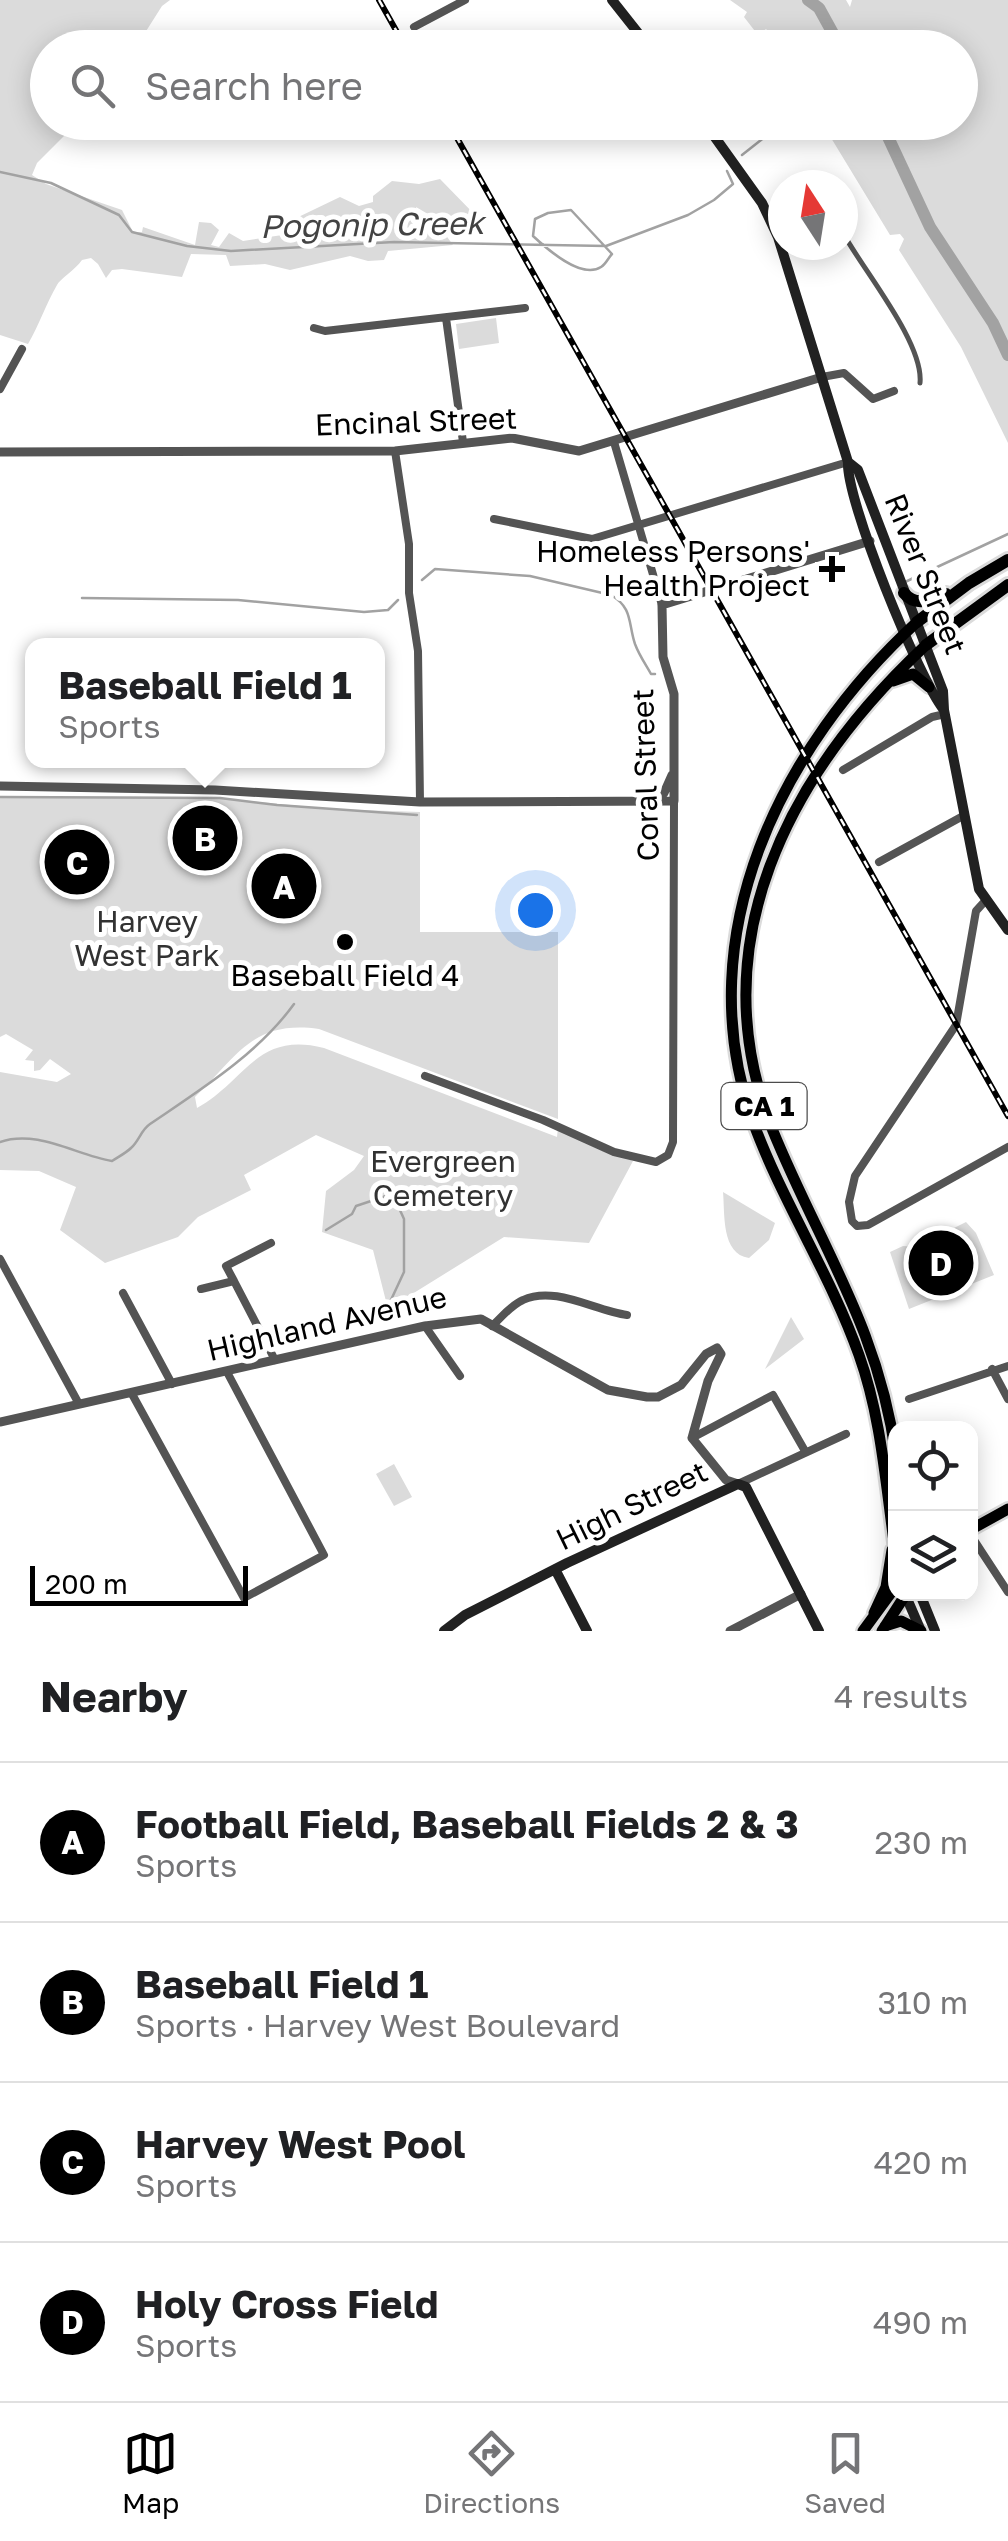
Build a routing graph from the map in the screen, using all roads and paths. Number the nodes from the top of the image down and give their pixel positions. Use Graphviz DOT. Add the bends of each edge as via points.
graph roads {
  1 [pos="464,0"];
  2 [pos="612,0"];
  3 [pos="414,27"];
  4 [pos="636,30"];
  5 [pos="717,140"];
  6 [pos="858,258"];
  7 [pos="524,308"];
  8 [pos="446,318"];
  9 [pos="314,328"];
  10 [pos="22,349"];
  11 [pos="822,377"];
  12 [pos="920,383"];
  13 [pos="0,390"];
  14 [pos="894,391"];
  15 [pos="463,442"];
  16 [pos="614,442"];
  17 [pos="395,450"];
  18 [pos="0,452"];
  19 [pos="848,462"];
  20 [pos="494,519"];
  21 [pos="638,526"];
  22 [pos="870,541"];
  23 [pos="1008,560"];
  24 [pos="1008,584"];
  25 [pos="963,588"];
  26 [pos="904,593"];
  27 [pos="662,605"];
  28 [pos="918,622"];
  29 [pos="905,634"];
  30 [pos="920,650"];
  31 [pos="929,687"];
  32 [pos="880,689"];
  33 [pos="944,712"];
  34 [pos="843,770"];
  35 [pos="674,771"];
  36 [pos="0,786"];
  37 [pos="674,801"];
  38 [pos="420,802"];
  39 [pos="644,802"];
  40 [pos="963,816"];
  41 [pos="879,862"];
  42 [pos="986,900"];
  43 [pos="1008,930"];
  44 [pos="424,1076"];
  45 [pos="1008,1147"];
  46 [pos="271,1243"];
  47 [pos="0,1259"];
  48 [pos="13,1282"];
  49 [pos="234,1282"];
  50 [pos="201,1288"];
  51 [pos="0,1289"];
  52 [pos="123,1293"];
  53 [pos="627,1315"];
  54 [pos="425,1326"];
  55 [pos="492,1326"];
  56 [pos="276,1360"];
  57 [pos="1008,1366"];
  58 [pos="992,1369"];
  59 [pos="226,1372"];
  60 [pos="460,1376"];
  61 [pos="172,1384"];
  62 [pos="132,1394"];
  63 [pos="1008,1398"];
  64 [pos="909,1399"];
  65 [pos="79,1404"];
  66 [pos="889,1421"];
  67 [pos="0,1422"];
  68 [pos="846,1434"];
  69 [pos="692,1438"];
  70 [pos="805,1451"];
  71 [pos="738,1484"];
  72 [pos="1008,1508"];
  73 [pos="890,1511"];
  74 [pos="978,1527"];
  75 [pos="978,1545"];
  76 [pos="556,1571"];
  77 [pos="888,1580"];
  78 [pos="1008,1592"];
  79 [pos="801,1594"];
  80 [pos="890,1601"];
  81 [pos="898,1601"];
  82 [pos="907,1601"];
  83 [pos="923,1601"];
  84 [pos="874,1612"];
  85 [pos="884,1629"];
  86 [pos="444,1631"];
  87 [pos="586,1631"];
  88 [pos="730,1631"];
  89 [pos="819,1631"];
  90 [pos="863,1631"];
  91 [pos="921,1631"];
  92 [pos="935,1631"];
  1 -- 3 [label="street"];
  2 -- 4 [label="main road"];
  5 -- 11 [label="main road, River Street" via="778,237"];
  6 -- 12 [label="street" via="911,345"];
  7 -- 8 [label="street"];
  8 -- 9 [label="street"];
  8 -- 15 [label="street"];
  10 -- 13 [label="street"];
  11 -- 14 [label="street" via="844,372 875,399"];
  11 -- 16 [label="street, Encinal Street"];
  11 -- 19 [label="main road, River Street"];
  15 -- 16 [label="street, Encinal Street" via="512,438 579,451"];
  15 -- 17 [label="street, Encinal Street"];
  16 -- 21 [label="street"];
  17 -- 18 [label="street, Encinal Street"];
  17 -- 38 [label="street" via="418,652"];
  19 -- 21 [label="street"];
  19 -- 22 [label="main road, River Street"];
  19 -- 26 [label="main road, River Street" via="858,470"];
  20 -- 21 [label="street" via="592,540"];
  21 -- 27 [label="street"];
  22 -- 27 [label="street"];
  22 -- 29 [label="main road, River Street"];
  23 -- 25 [label="highway, CA 1"];
  24 -- 30 [label="highway, CA 1"];
  25 -- 26 [label="highway" via="920,602"];
  25 -- 28 [label="highway, CA 1"];
  26 -- 28 [label="main road, River Street"];
  27 -- 35 [label="street, Coral Street" via="663,657 674,694"];
  28 -- 29 [label="main road, CA 1"];
  28 -- 30 [label="main road, River Street"];
  29 -- 30 [label="main road, River Street"];
  29 -- 73 [label="main road, CA 1" via="820,732 773,814 745,888 731,982 734,1044 753,1121 865,1373"];
  30 -- 31 [label="main road, River Street"];
  30 -- 32 [label="main road, CA 1"];
  30 -- 33 [label="main road, River Street" via="943,691"];
  31 -- 32 [label="main road" via="910,673"];
  31 -- 33 [label="main road, River Street"];
  32 -- 66 [label="main road, CA 1" via="831,751 773,852 752,927 746,1005 766,1112 864,1327"];
  33 -- 34 [label="street"];
  33 -- 40 [label="main road, River Street"];
  35 -- 37 [label="street, Coral Street"];
  35 -- 39 [label="street" via="664,793"];
  36 -- 38 [label="street"];
  37 -- 39 [label="street"];
  37 -- 44 [label="street, Coral Street" via="673,1142 664,1159 642,1161 614,1152"];
  38 -- 39 [label="street"];
  40 -- 41 [label="street"];
  40 -- 42 [label="main road, River Street"];
  42 -- 43 [label="main road, River Street"];
  42 -- 45 [label="street" via="976,911 956,1025 855,1176 852,1221 868,1225"];
  46 -- 49 [label="street" via="226,1266"];
  47 -- 48 [label="street"];
  48 -- 51 [label="street"];
  48 -- 65 [label="street"];
  49 -- 50 [label="street"];
  49 -- 56 [label="street"];
  52 -- 61 [label="street"];
  53 -- 55 [label="street" via="535,1296"];
  54 -- 55 [label="street, Highland Avenue" via="481,1318"];
  54 -- 56 [label="street, Highland Avenue"];
  54 -- 60 [label="street"];
  55 -- 69 [label="street, Highland Avenue" via="608,1390 647,1396 681,1385 717,1348"];
  56 -- 59 [label="street, Highland Avenue"];
  57 -- 58 [label="street"];
  58 -- 63 [label="street"];
  58 -- 64 [label="street"];
  59 -- 61 [label="street, Highland Avenue"];
  59 -- 62 [label="street" via="324,1555 244,1598"];
  61 -- 62 [label="street, Highland Avenue"];
  62 -- 65 [label="street, Highland Avenue"];
  65 -- 67 [label="street, Highland Avenue"];
  68 -- 70 [label="street, High Street"];
  69 -- 70 [label="street" via="773,1395"];
  69 -- 71 [label="street" via="726,1480"];
  70 -- 71 [label="street, High Street"];
  71 -- 76 [label="main road, High Street"];
  71 -- 79 [label="main road" via="746,1487"];
  72 -- 74 [label="main road"];
  75 -- 78 [label="street"];
  76 -- 86 [label="main road, High Street"];
  76 -- 87 [label="main road"];
  77 -- 84 [label="main road, CA 1"];
  79 -- 88 [label="street"];
  79 -- 89 [label="main road"];
  80 -- 84 [label="main road"];
  81 -- 85 [label="main road"];
  82 -- 91 [label="main road"];
  83 -- 92 [label="main road"];
  84 -- 90 [label="main road, CA 1"];
  85 -- 91 [label="main road" via="901,1621"];
}
